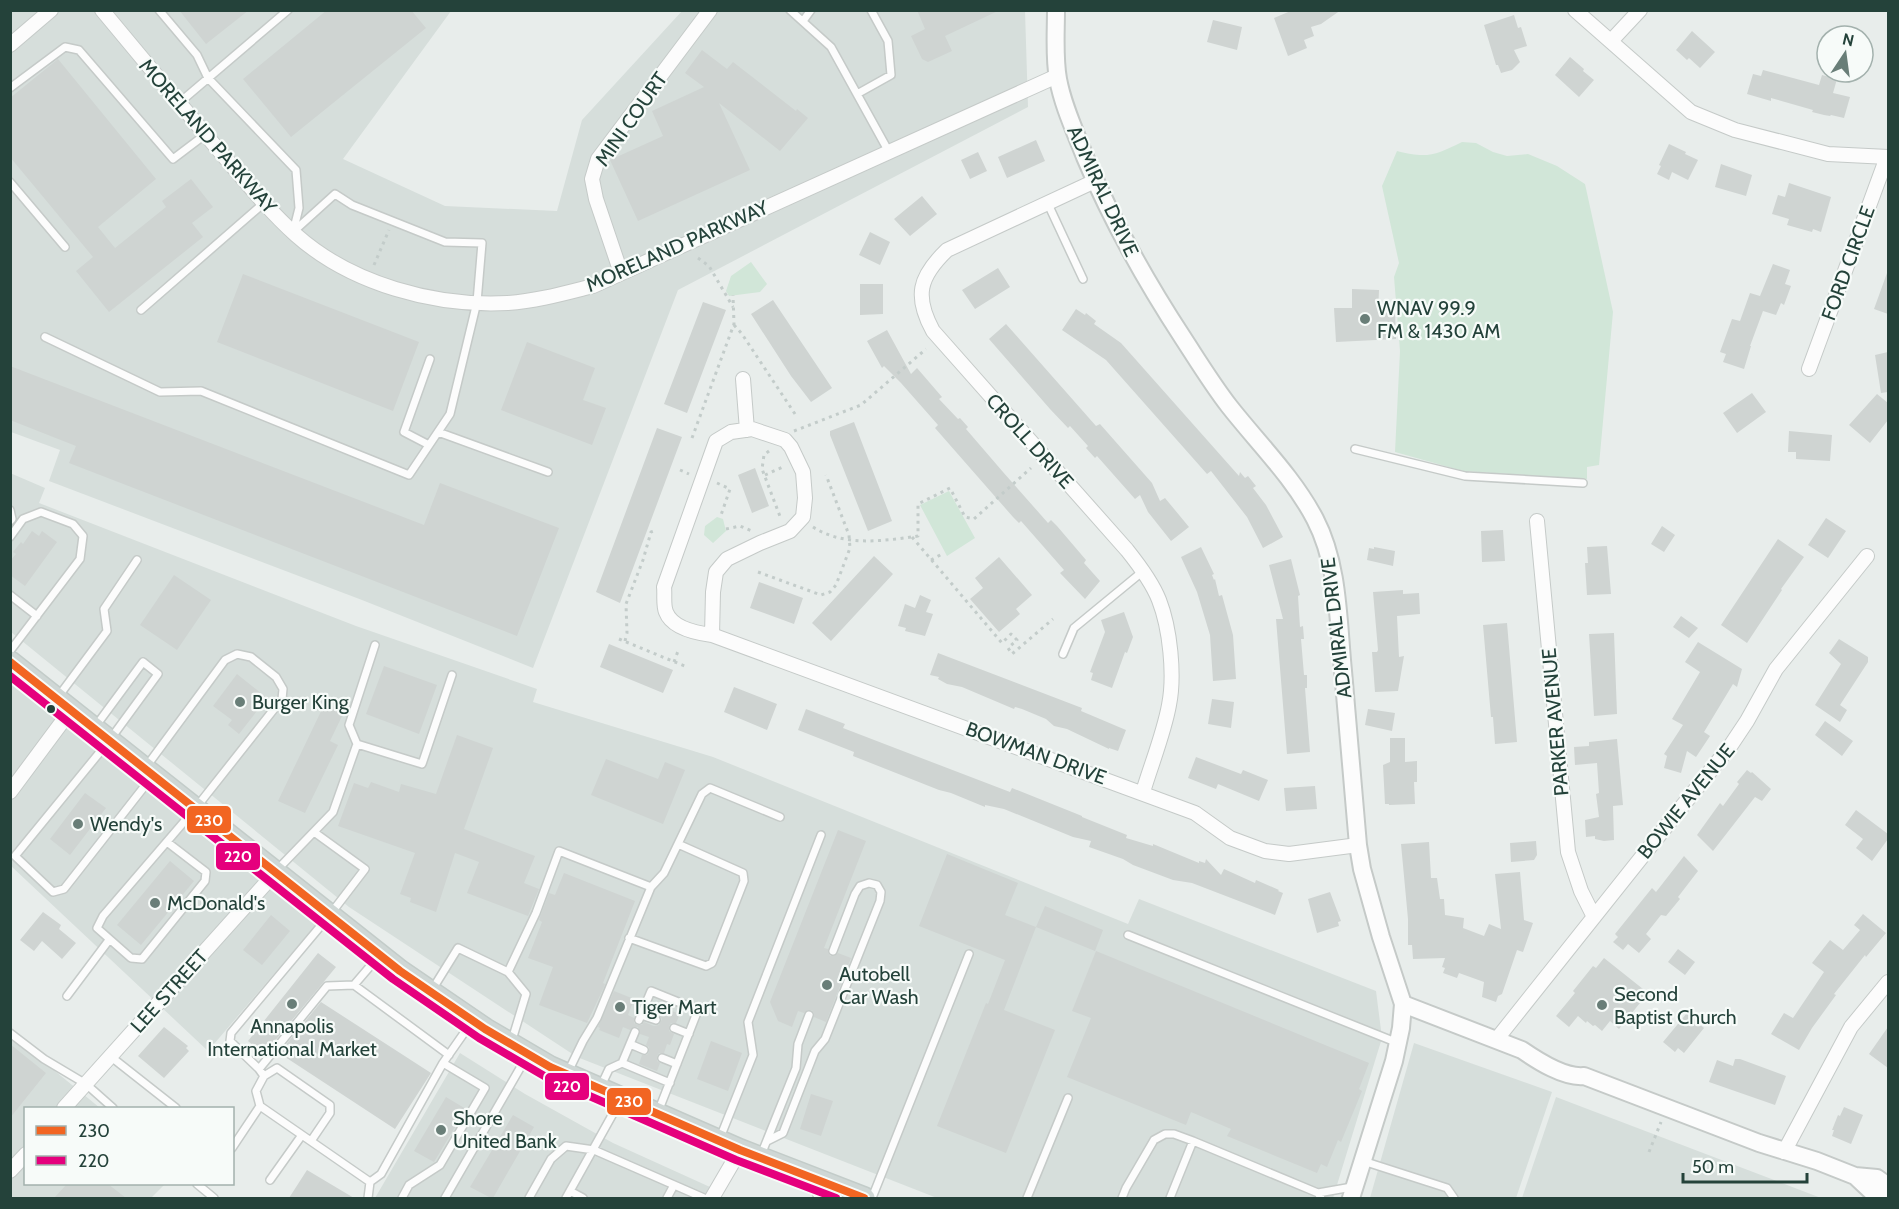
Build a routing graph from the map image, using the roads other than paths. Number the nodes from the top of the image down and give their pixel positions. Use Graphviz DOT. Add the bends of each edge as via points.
graph roads {
  1 [pos="51,10"];
  2 [pos="102,10"];
  3 [pos="159,10"];
  4 [pos="288,10"];
  5 [pos="710,10"];
  6 [pos="790,10"];
  7 [pos="811,10"];
  8 [pos="871,10"];
  9 [pos="1056,10"];
  10 [pos="1575,10"];
  11 [pos="1640,10"];
  12 [pos="803,21"];
  13 [pos="1611,41"];
  14 [pos="10,45"];
  15 [pos="1057,76"];
  16 [pos="208,78"];
  17 [pos="10,88"];
  18 [pos="857,94"];
  19 [pos="179,103"];
  20 [pos="206,134"];
  21 [pos="889,152"];
  22 [pos="1888,157"];
  23 [pos="1095,181"];
  24 [pos="10,182"];
  25 [pos="264,203"];
  26 [pos="1048,204"];
  27 [pos="293,232"];
  28 [pos="65,247"];
  29 [pos="621,273"];
  30 [pos="1083,279"];
  31 [pos="477,302"];
  32 [pos="141,310"];
  33 [pos="45,338"];
  34 [pos="430,359"];
  35 [pos="1809,369"];
  36 [pos="743,379"];
  37 [pos="747,430"];
  38 [pos="438,432"];
  39 [pos="429,445"];
  40 [pos="1355,449"];
  41 [pos="548,472"];
  42 [pos="1582,483"];
  43 [pos="10,510"];
  44 [pos="10,521"];
  45 [pos="1537,521"];
  46 [pos="10,537"];
  47 [pos="1867,556"];
  48 [pos="137,560"];
  49 [pos="1142,572"];
  50 [pos="10,595"];
  51 [pos="37,616"];
  52 [pos="712,635"];
  53 [pos="375,645"];
  54 [pos="10,651"];
  55 [pos="1063,654"];
  56 [pos="10,662"];
  57 [pos="452,675"];
  58 [pos="64,705"];
  59 [pos="102,735"];
  60 [pos="357,744"];
  61 [pos="149,772"];
  62 [pos="10,792"];
  63 [pos="1143,792"];
  64 [pos="195,809"];
  65 [pos="780,817"];
  66 [pos="314,832"];
  67 [pos="821,835"];
  68 [pos="167,842"];
  69 [pos="678,844"];
  70 [pos="1358,844"];
  71 [pos="13,854"];
  72 [pos="274,873"];
  73 [pos="651,887"];
  74 [pos="329,916"];
  75 [pos="1594,917"];
  76 [pos="1128,935"];
  77 [pos="629,938"];
  78 [pos="109,940"];
  79 [pos="833,951"];
  80 [pos="969,954"];
  81 [pos="379,955"];
  82 [pos="508,972"];
  83 [pos="1888,982"];
  84 [pos="354,985"];
  85 [pos="431,992"];
  86 [pos="67,996"];
  87 [pos="1403,1004"];
  88 [pos="809,1015"];
  89 [pos="656,1020"];
  90 [pos="473,1021"];
  91 [pos="674,1028"];
  92 [pos="635,1032"];
  93 [pos="10,1034"];
  94 [pos="689,1034"];
  95 [pos="1496,1040"];
  96 [pos="1398,1043"];
  97 [pos="630,1044"];
  98 [pos="519,1049"];
  99 [pos="644,1050"];
  100 [pos="449,1055"];
  101 [pos="110,1056"];
  102 [pos="662,1058"];
  103 [pos="622,1063"];
  104 [pos="443,1064"];
  105 [pos="677,1064"];
  106 [pos="262,1072"];
  107 [pos="567,1075"];
  108 [pos="670,1083"];
  109 [pos="86,1084"];
  110 [pos="600,1089"];
  111 [pos="621,1098"];
  112 [pos="1068,1098"];
  113 [pos="260,1106"];
  114 [pos="65,1107"];
  115 [pos="111,1107"];
  116 [pos="175,1107"];
  117 [pos="657,1114"];
  118 [pos="302,1135"];
  119 [pos="311,1141"];
  120 [pos="719,1141"];
  121 [pos="1193,1141"];
  122 [pos="234,1145"];
  123 [pos="594,1150"];
  124 [pos="740,1150"];
  125 [pos="764,1150"];
  126 [pos="1784,1152"];
  127 [pos="24,1156"];
  128 [pos="1363,1161"];
  129 [pos="10,1172"];
  130 [pos="1855,1176"];
  131 [pos="812,1178"];
  132 [pos="270,1180"];
  133 [pos="369,1182"];
  134 [pos="198,1185"];
  135 [pos="674,1185"];
  136 [pos="1888,1186"];
  137 [pos="1353,1192"];
  138 [pos="568,1195"];
  139 [pos="1319,1196"];
  140 [pos="1888,1196"];
  141 [pos="214,1198"];
  142 [pos="368,1198"];
  143 [pos="402,1198"];
  144 [pos="445,1198"];
  145 [pos="529,1198"];
  146 [pos="583,1198"];
  147 [pos="667,1198"];
  148 [pos="704,1198"];
  149 [pos="712,1198"];
  150 [pos="818,1198"];
  151 [pos="863,1198"];
  152 [pos="873,1198"];
  153 [pos="1027,1198"];
  154 [pos="1122,1198"];
  155 [pos="1170,1198"];
  156 [pos="1454,1198"];
  1 -- 14 [label="street"];
  2 -- 19 [label="street, MORELAND PARKWAY"];
  3 -- 16 [label="lane" via="197,55"];
  4 -- 16 [label="lane"];
  5 -- 29 [label="street, MINI COURT" via="598,159 592,179 596,200"];
  6 -- 12 [label="lane"];
  7 -- 12 [label="lane"];
  8 -- 18 [label="lane" via="888,41 891,75"];
  9 -- 15 [label="street, ADMIRAL DRIVE"];
  10 -- 13 [label="street"];
  11 -- 13 [label="street"];
  12 -- 18 [label="lane" via="831,47"];
  13 -- 22 [label="street" via="1691,112 1735,130 1828,154"];
  15 -- 21 [label="street, MORELAND PARKWAY"];
  15 -- 23 [label="street, ADMIRAL DRIVE"];
  16 -- 19 [label="lane"];
  16 -- 27 [label="lane" via="296,170 298,208"];
  17 -- 20 [label="lane" via="65,46 79,50 173,159"];
  18 -- 21 [label="lane"];
  19 -- 20 [label="street, MORELAND PARKWAY"];
  20 -- 25 [label="street, MORELAND PARKWAY"];
  21 -- 29 [label="street, MORELAND PARKWAY"];
  22 -- 35 [label="street, FORD CIRCLE"];
  23 -- 26 [label="street, CROLL DRIVE"];
  23 -- 70 [label="street, ADMIRAL DRIVE" via="1152,290 1223,397 1291,481 1324,539 1336,590"];
  24 -- 28 [label="lane"];
  25 -- 27 [label="street, MORELAND PARKWAY"];
  25 -- 32 [label="lane"];
  26 -- 30 [label="lane"];
  26 -- 49 [label="street, CROLL DRIVE" via="947,250 932,264 924,280 924,315 933,332 1127,550"];
  27 -- 31 [label="street, MORELAND PARKWAY" via="327,258 362,277 408,293"];
  27 -- 31 [label="lane" via="335,194 352,205 446,242 482,243"];
  29 -- 31 [label="street, MORELAND PARKWAY" via="593,286 549,297 508,303"];
  31 -- 38 [label="lane" via="450,414"];
  33 -- 39 [label="lane" via="160,392 201,391 409,475"];
  34 -- 39 [label="lane" via="404,432"];
  36 -- 37 [label="street"];
  37 -- 52 [label="street, BOWMAN DRIVE" via="731,432 716,441 664,587 666,611 674,624"];
  37 -- 52 [label="street" via="785,440 791,447 803,472 803,517 790,531 727,559 716,572"];
  38 -- 39 [label="lane"];
  38 -- 41 [label="lane"];
  40 -- 42 [label="lane" via="1465,476"];
  43 -- 44 [label="lane"];
  45 -- 75 [label="street, PARKER AVENUE" via="1568,852"];
  46 -- 51 [label="lane" via="23,519 41,512 73,524 83,536 80,559"];
  47 -- 75 [label="street, BOWIE AVENUE" via="1776,669 1731,746"];
  48 -- 58 [label="lane" via="104,609 107,631"];
  49 -- 55 [label="lane" via="1074,628"];
  49 -- 63 [label="street, CROLL DRIVE" via="1159,600 1171,673 1169,704"];
  50 -- 51 [label="lane"];
  51 -- 54 [label="lane"];
  52 -- 63 [label="street, BOWMAN DRIVE"];
  53 -- 60 [label="lane" via="349,725"];
  56 -- 58 [label="main road"];
  57 -- 60 [label="lane" via="422,764"];
  58 -- 59 [label="main road"];
  58 -- 62 [label="street"];
  59 -- 59 [label="lane" via="158,674 143,662"];
  59 -- 61 [label="main road"];
  59 -- 71 [label="lane"];
  60 -- 66 [label="lane" via="333,812"];
  61 -- 64 [label="main road"];
  61 -- 64 [label="lane" via="225,660 237,654 251,657 276,677 283,688 282,699"];
  61 -- 71 [label="lane" via="64,889 53,892"];
  63 -- 70 [label="street, BOWMAN DRIVE" via="1195,813 1230,838 1265,851 1289,854"];
  64 -- 68 [label="lane"];
  64 -- 72 [label="main road"];
  65 -- 69 [label="lane" via="710,788 702,794"];
  66 -- 72 [label="lane"];
  66 -- 74 [label="lane" via="365,869"];
  67 -- 120 [label="lane" via="748,1022 753,1055"];
  68 -- 78 [label="lane" via="103,916 97,928"];
  68 -- 78 [label="lane" via="206,872 205,881 142,959 131,958"];
  69 -- 73 [label="lane" via="664,873"];
  69 -- 77 [label="lane" via="743,873 744,881 712,963 706,966"];
  70 -- 87 [label="street, ADMIRAL DRIVE" via="1378,927"];
  72 -- 74 [label="main road"];
  72 -- 101 [label="street, LEE STREET"];
  73 -- 77 [label="lane"];
  73 -- 82 [label="lane" via="559,850 536,913"];
  74 -- 81 [label="main road"];
  74 -- 106 [label="lane" via="231,1033 230,1041"];
  75 -- 95 [label="street, BOWIE AVENUE"];
  76 -- 96 [label="lane"];
  77 -- 107 [label="lane" via="597,1018"];
  78 -- 86 [label="lane"];
  79 -- 125 [label="lane" via="860,886 877,885 881,892 879,901 825,1039 815,1051 783,1133"];
  80 -- 152 [label="lane"];
  81 -- 84 [label="lane"];
  81 -- 85 [label="main road"];
  82 -- 85 [label="lane" via="458,948"];
  82 -- 98 [label="lane" via="526,994"];
  83 -- 126 [label="street" via="1851,1027"];
  84 -- 100 [label="lane"];
  84 -- 106 [label="lane" via="327,986"];
  85 -- 90 [label="main road"];
  87 -- 95 [label="street"];
  87 -- 96 [label="street, ADMIRAL DRIVE"];
  88 -- 125 [label="lane" via="798,1044 796,1068"];
  89 -- 94 [label="lane" via="640,1017 651,991 698,1010"];
  90 -- 98 [label="main road"];
  90 -- 100 [label="lane"];
  91 -- 94 [label="lane"];
  92 -- 97 [label="lane"];
  93 -- 109 [label="lane"];
  94 -- 105 [label="lane"];
  95 -- 126 [label="street" via="1574,1076 1584,1076"];
  96 -- 128 [label="street, ADMIRAL DRIVE"];
  97 -- 99 [label="lane"];
  97 -- 103 [label="lane"];
  98 -- 107 [label="main road"];
  98 -- 144 [label="lane"];
  100 -- 104 [label="lane"];
  101 -- 109 [label="street, LEE STREET"];
  101 -- 116 [label="lane"];
  102 -- 105 [label="lane"];
  103 -- 108 [label="lane"];
  103 -- 110 [label="lane" via="609,1069"];
  104 -- 133 [label="lane" via="381,1174"];
  104 -- 143 [label="lane" via="484,1088 440,1165 409,1185"];
  105 -- 108 [label="lane"];
  106 -- 113 [label="lane" via="256,1091"];
  106 -- 119 [label="lane" via="277,1068 330,1105 330,1113"];
  107 -- 110 [label="main road"];
  108 -- 117 [label="lane"];
  109 -- 114 [label="street, LEE STREET"];
  109 -- 115 [label="lane"];
  110 -- 111 [label="main road"];
  111 -- 117 [label="main road"];
  111 -- 123 [label="lane"];
  112 -- 153 [label="lane"];
  113 -- 118 [label="lane"];
  113 -- 122 [label="lane"];
  117 -- 120 [label="main road"];
  118 -- 119 [label="lane"];
  118 -- 132 [label="lane"];
  119 -- 133 [label="lane"];
  120 -- 124 [label="main road"];
  121 -- 139 [label="lane"];
  121 -- 154 [label="lane" via="1174,1134 1154,1140"];
  121 -- 155 [label="lane"];
  123 -- 135 [label="lane"];
  123 -- 138 [label="lane"];
  123 -- 145 [label="lane" via="566,1146 552,1159"];
  124 -- 125 [label="main road"];
  124 -- 149 [label="street"];
  125 -- 131 [label="main road"];
  126 -- 130 [label="street"];
  127 -- 129 [label="street"];
  128 -- 137 [label="street, ADMIRAL DRIVE"];
  128 -- 156 [label="lane" via="1447,1188"];
  130 -- 136 [label="street" via="1877,1179"];
  130 -- 140 [label="street" via="1871,1191"];
  131 -- 150 [label="lane"];
  131 -- 151 [label="main road"];
  133 -- 142 [label="lane"];
  134 -- 141 [label="lane"];
  135 -- 147 [label="lane"];
  135 -- 148 [label="lane"];
  137 -- 139 [label="lane"];
  138 -- 146 [label="lane"];
}
